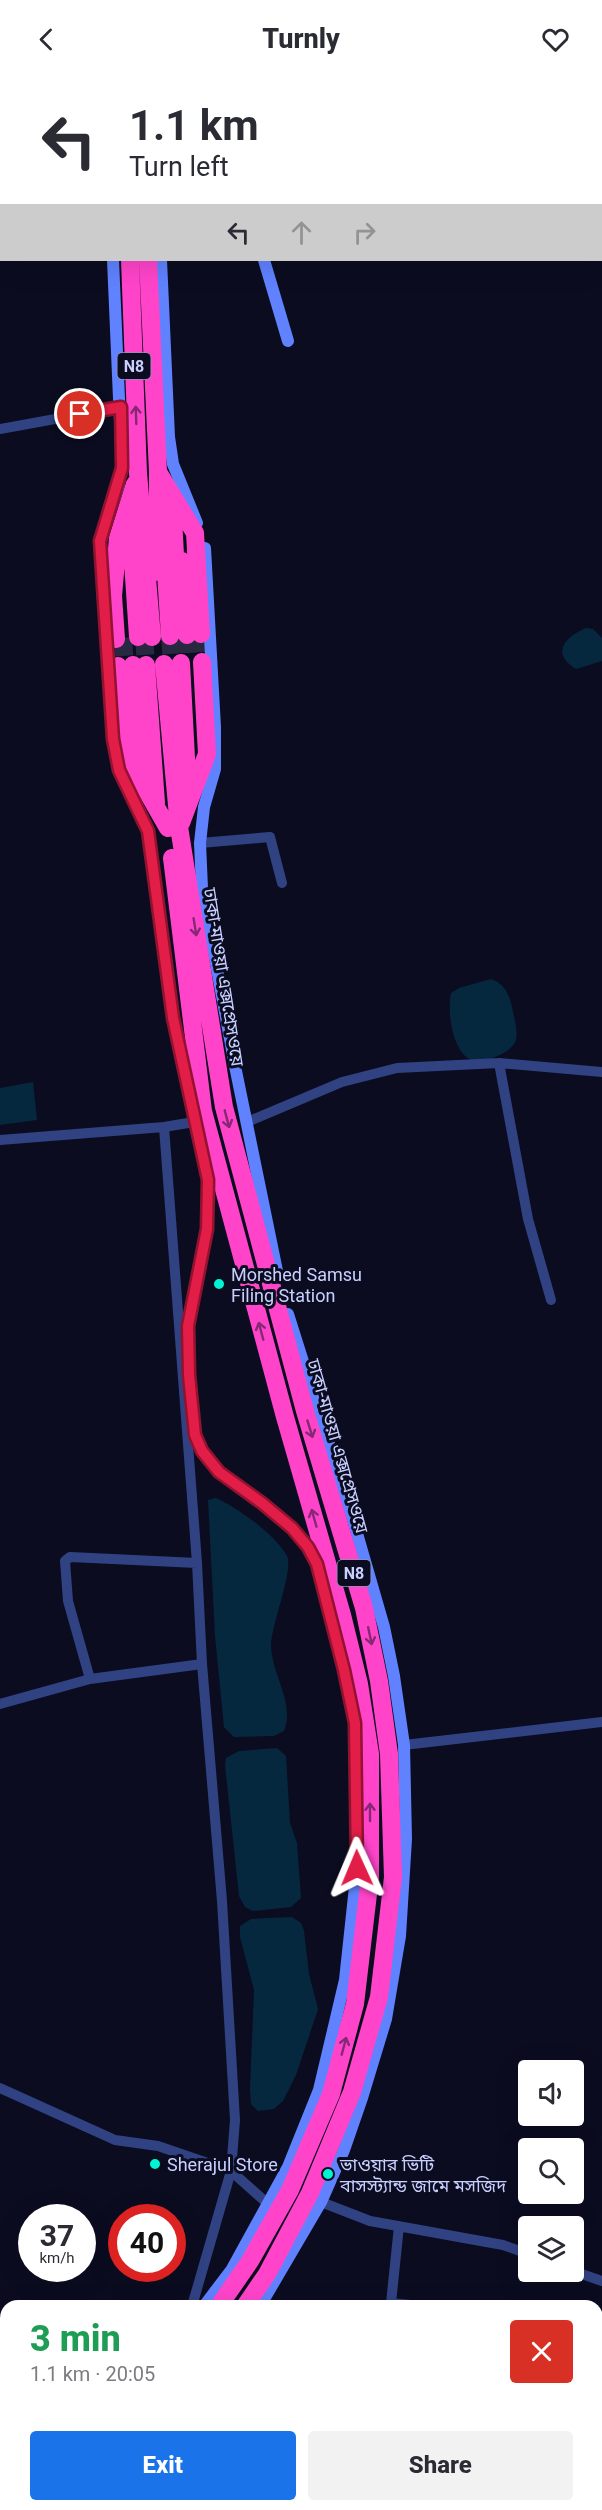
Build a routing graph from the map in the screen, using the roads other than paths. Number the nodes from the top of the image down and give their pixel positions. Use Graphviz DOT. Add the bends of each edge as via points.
graph roads {
  1 [pos="113,261"];
  2 [pos="130,261"];
  3 [pos="148,261"];
  4 [pos="161,261"];
  5 [pos="264,261"];
  6 [pos="288,341"];
  7 [pos="121,407"];
  8 [pos="0,429"];
  9 [pos="138,473"];
  10 [pos="172,495"];
  11 [pos="129,505"];
  12 [pos="158,636"];
  13 [pos="160,664"];
  14 [pos="153,801"];
  15 [pos="180,818"];
  16 [pos="200,843"];
  17 [pos="282,883"];
  18 [pos="499,1063"];
  19 [pos="602,1072"];
  20 [pos="194,1122"];
  21 [pos="247,1122"];
  22 [pos="164,1127"];
  23 [pos="0,1140"];
  24 [pos="551,1300"];
  25 [pos="197,1563"];
  26 [pos="202,1664"];
  27 [pos="90,1679"];
  28 [pos="0,1704"];
  29 [pos="602,1722"];
  30 [pos="404,1745"];
  31 [pos="0,2088"];
  32 [pos="231,2171"];
  33 [pos="321,2202"];
  34 [pos="267,2203"];
  35 [pos="399,2226"];
  36 [pos="518,2250"];
  37 [pos="584,2275"];
  38 [pos="602,2281"];
  39 [pos="194,2300"];
  40 [pos="209,2300"];
  41 [pos="223,2300"];
  42 [pos="249,2300"];
  43 [pos="264,2300"];
  44 [pos="391,2300"];
  1 -- 7 [label="street"];
  9 -- 2 [label="highway, N8, one-way"];
  3 -- 10 [label="highway, N8"];
  4 -- 16 [label="street" via="169,437 173,464 204,546 208,587 215,769 204,807"];
  5 -- 6 [label="street"];
  7 -- 8 [label="street"];
  7 -- 20 [label="street" via="122,468 100,541 113,739 119,770 148,831 173,1018"];
  9 -- 11 [label="highway, N8"];
  9 -- 12 [label="highway, N8"];
  10 -- 12 [label="highway, N8"];
  10 -- 12 [label="highway, N8"];
  10 -- 12 [label="highway, N8" via="157,563"];
  11 -- 12 [label="highway, N8"];
  11 -- 12 [label="highway, N8"];
  11 -- 12 [label="highway, N8" via="118,538 113,596"];
  13 -- 14 [label="highway, ঢাকা-মাওয়া এক্সপ্রেসওয়ে / N8"];
  13 -- 14 [label="highway, ঢাকা-মাওয়া এক্সপ্রেসওয়ে / N8" via="135,770"];
  13 -- 15 [label="highway, ঢাকা-মাওয়া এক্সপ্রেসওয়ে / N8"];
  13 -- 15 [label="highway, ঢাকা-মাওয়া এক্সপ্রেসওয়ে / N8"];
  13 -- 15 [label="highway, ঢাকা-মাওয়া এক্সপ্রেসওয়ে / N8" via="198,776"];
  14 -- 15 [label="highway, ঢাকা-মাওয়া এক্সপ্রেসওয়ে / N8"];
  41 -- 15 [label="highway, ঢাকা-মাওয়া এক্সপ্রেসওয়ে / N8, one-way" via="290,2190 331,2094 355,2004 370,1877 370,1754 342,1615 203,1111"];
  15 -- 42 [label="highway, ঢাকা-মাওয়া এক্সপ্রেসওয়ে / N8, one-way" via="224,1107 305,1411 364,1608 380,1681 389,1754 393,1877 379,1996 352,2092 310,2193"];
  16 -- 17 [label="street" via="270,837"];
  16 -- 21 [label="street" via="202,888"];
  18 -- 19 [label="street"];
  18 -- 21 [label="street" via="397,1068 342,1082"];
  18 -- 24 [label="street" via="528,1219"];
  20 -- 22 [label="street"];
  20 -- 34 [label="street" via="203,1150 209,1201 188,1326 195,1435 219,1472 292,1528 308,1547 320,1575 355,1723 357,1868 345,1980 319,2090 288,2167"];
  21 -- 30 [label="street" via="291,1323 384,1627"];
  22 -- 23 [label="street"];
  22 -- 25 [label="street"];
  25 -- 26 [label="street"];
  25 -- 27 [label="street" via="67,1558 68,1601"];
  26 -- 27 [label="street"];
  26 -- 32 [label="street" via="236,2120"];
  27 -- 28 [label="street"];
  29 -- 30 [label="street"];
  30 -- 33 [label="street" via="406,1839 401,1925 386,2019 345,2150"];
  31 -- 32 [label="street" via="115,2140 158,2146"];
  32 -- 34 [label="street"];
  32 -- 39 [label="street"];
  33 -- 35 [label="street" via="370,2221"];
  33 -- 43 [label="street"];
  34 -- 40 [label="street" via="232,2269"];
  35 -- 36 [label="street"];
  35 -- 44 [label="street"];
  37 -- 38 [label="street"];
}
